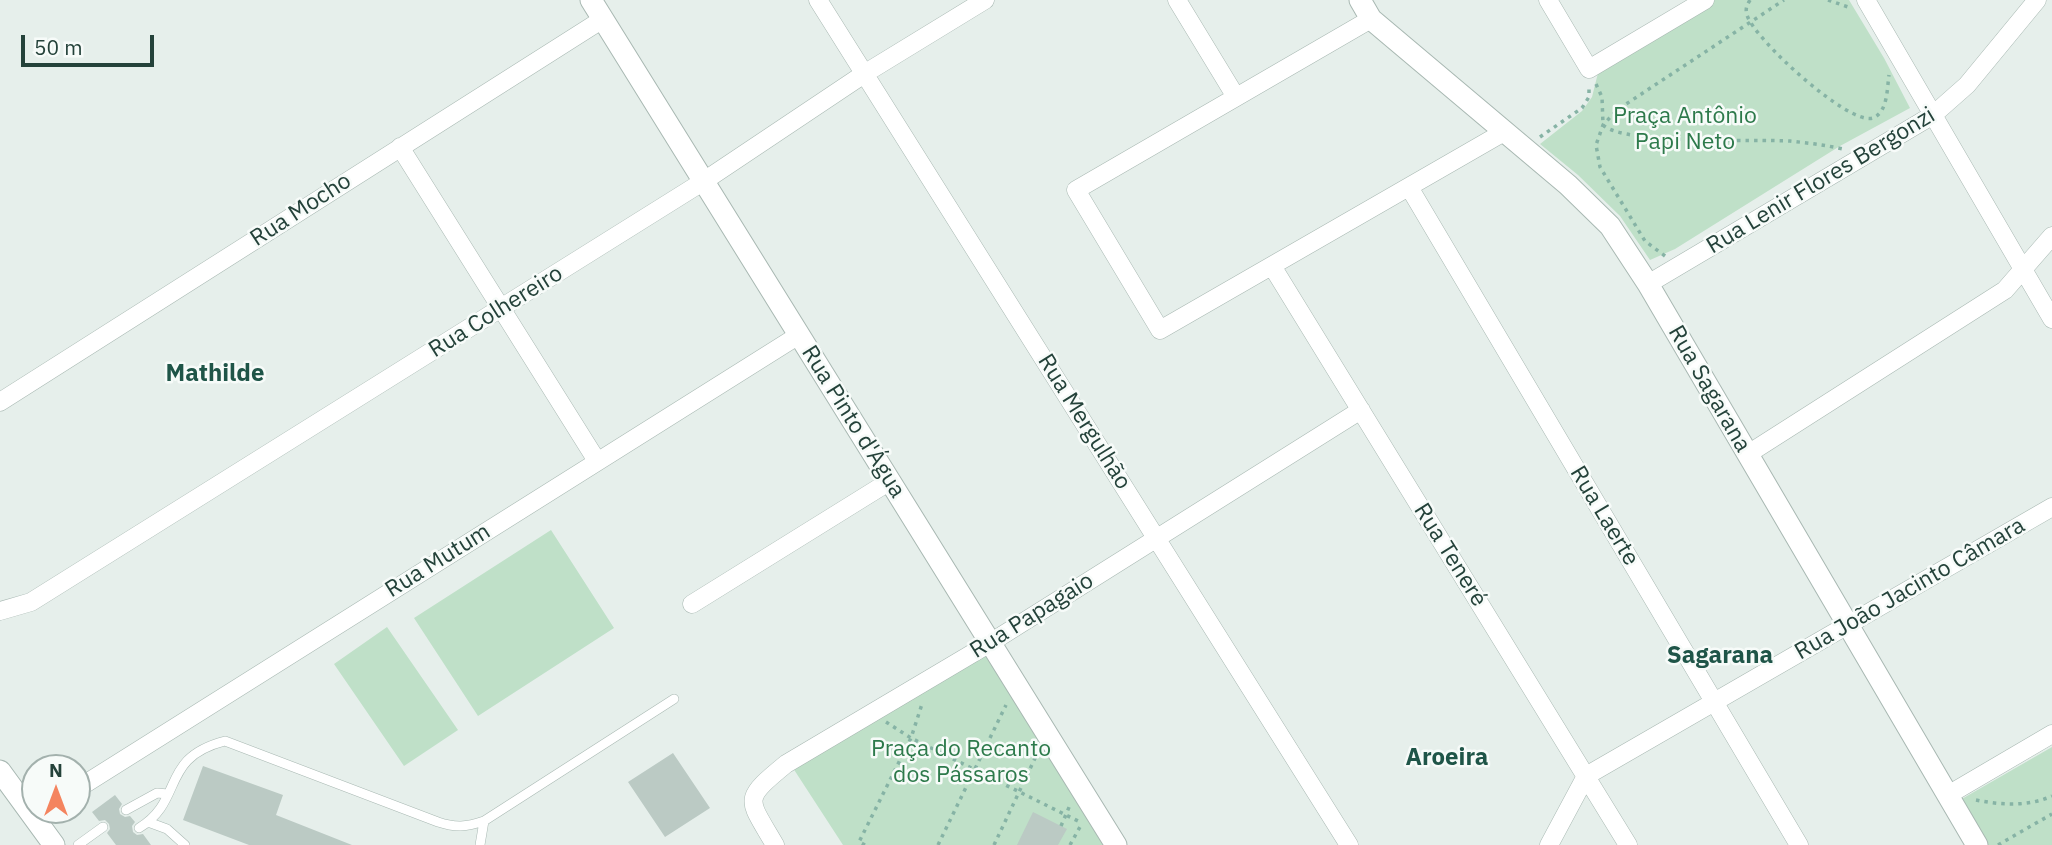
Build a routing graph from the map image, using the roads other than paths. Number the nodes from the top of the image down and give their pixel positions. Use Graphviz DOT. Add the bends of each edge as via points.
graph roads {
  1 [pos="591,0"];
  2 [pos="818,0"];
  3 [pos="985,0"];
  4 [pos="1177,0"];
  5 [pos="1360,0"];
  6 [pos="1548,0"];
  7 [pos="1705,0"];
  8 [pos="1866,0"];
  9 [pos="2037,0"];
  10 [pos="603,19"];
  11 [pos="1371,19"];
  12 [pos="864,74"];
  13 [pos="1236,97"];
  14 [pos="1933,115"];
  15 [pos="1504,132"];
  16 [pos="400,147"];
  17 [pos="704,181"];
  18 [pos="1409,187"];
  19 [pos="2052,236"];
  20 [pos="1272,266"];
  21 [pos="2024,271"];
  22 [pos="1648,284"];
  23 [pos="501,308"];
  24 [pos="2052,319"];
  25 [pos="799,335"];
  26 [pos="0,402"];
  27 [pos="1361,410"];
  28 [pos="1748,454"];
  29 [pos="597,461"];
  30 [pos="890,481"];
  31 [pos="2052,507"];
  32 [pos="1156,537"];
  33 [pos="692,604"];
  34 [pos="0,611"];
  35 [pos="1848,625"];
  36 [pos="990,643"];
  37 [pos="674,699"];
  38 [pos="1715,702"];
  39 [pos="2052,734"];
  40 [pos="0,771"];
  41 [pos="1586,776"];
  42 [pos="91,780"];
  43 [pos="21,794"];
  44 [pos="169,794"];
  45 [pos="1948,795"];
  46 [pos="126,810"];
  47 [pos="484,821"];
  48 [pos="148,822"];
  49 [pos="44,824"];
  50 [pos="103,827"];
  51 [pos="139,828"];
  52 [pos="54,845"];
  53 [pos="78,845"];
  54 [pos="186,845"];
  55 [pos="480,845"];
  56 [pos="775,845"];
  57 [pos="1116,845"];
  58 [pos="1349,845"];
  59 [pos="1549,845"];
  60 [pos="1628,845"];
  61 [pos="1799,845"];
  62 [pos="1977,845"];
  1 -- 10 [label="street, Rua Pinto d'Água"];
  2 -- 12 [label="street, Rua Mergulhão"];
  3 -- 12 [label="street, Rua Colhereiro"];
  4 -- 13 [label="street"];
  5 -- 11 [label="street, Rua Sagarana"];
  6 -- 7 [label="street" via="1589,69"];
  8 -- 14 [label="street"];
  9 -- 14 [label="street, Rua Lenir Flores Bergonzi" via="1967,85"];
  10 -- 16 [label="street, Rua Mocho"];
  10 -- 17 [label="street, Rua Pinto d'Água"];
  11 -- 13 [label="street"];
  11 -- 15 [label="street, Rua Sagarana"];
  12 -- 17 [label="street, Rua Colhereiro"];
  12 -- 32 [label="street, Rua Mergulhão"];
  13 -- 20 [label="street" via="1076,190 1160,330"];
  14 -- 21 [label="street"];
  14 -- 22 [label="street, Rua Lenir Flores Bergonzi"];
  15 -- 18 [label="street"];
  15 -- 22 [label="street, Rua Sagarana" via="1610,226"];
  16 -- 23 [label="street"];
  16 -- 26 [label="street, Rua Mocho"];
  17 -- 23 [label="street, Rua Colhereiro"];
  17 -- 25 [label="street, Rua Pinto d'Água"];
  18 -- 20 [label="street"];
  18 -- 38 [label="street, Rua Laerte"];
  19 -- 21 [label="street"];
  20 -- 27 [label="street, Rua Teneré"];
  21 -- 24 [label="street"];
  21 -- 28 [label="street" via="2005,290"];
  22 -- 28 [label="street, Rua Sagarana"];
  23 -- 29 [label="street"];
  23 -- 34 [label="street, Rua Colhereiro" via="31,602"];
  25 -- 29 [label="street, Rua Mutum"];
  25 -- 30 [label="street, Rua Pinto d'Água"];
  27 -- 32 [label="street, Rua Papagaio"];
  27 -- 41 [label="street, Rua Teneré"];
  28 -- 35 [label="street, Rua Sagarana"];
  29 -- 42 [label="street, Rua Mutum"];
  30 -- 33 [label="street"];
  30 -- 36 [label="street, Rua Pinto d'Água"];
  31 -- 35 [label="street, Rua João Jacinto Câmara"];
  32 -- 36 [label="street, Rua Papagaio"];
  32 -- 58 [label="street, Rua Mergulhão"];
  35 -- 38 [label="street, Rua João Jacinto Câmara"];
  35 -- 45 [label="street, Rua Sagarana"];
  36 -- 56 [label="street, Rua Papagaio" via="786,764 760,785 753,806"];
  36 -- 57 [label="street, Rua Pinto d'Água"];
  37 -- 47 [label="lane"];
  38 -- 41 [label="street, Rua João Jacinto Câmara"];
  38 -- 61 [label="street, Rua Laerte"];
  39 -- 45 [label="street"];
  40 -- 43 [label="street"];
  41 -- 59 [label="street"];
  41 -- 60 [label="street, Rua Teneré"];
  44 -- 46 [label="lane" via="157,793"];
  44 -- 47 [label="lane" via="178,770 189,758 225,741 453,827"];
  44 -- 48 [label="lane"];
  45 -- 62 [label="street, Rua Sagarana"];
  47 -- 55 [label="lane"];
  48 -- 51 [label="lane"];
  48 -- 54 [label="lane"];
  49 -- 52 [label="street"];
  50 -- 53 [label="lane"];
}
